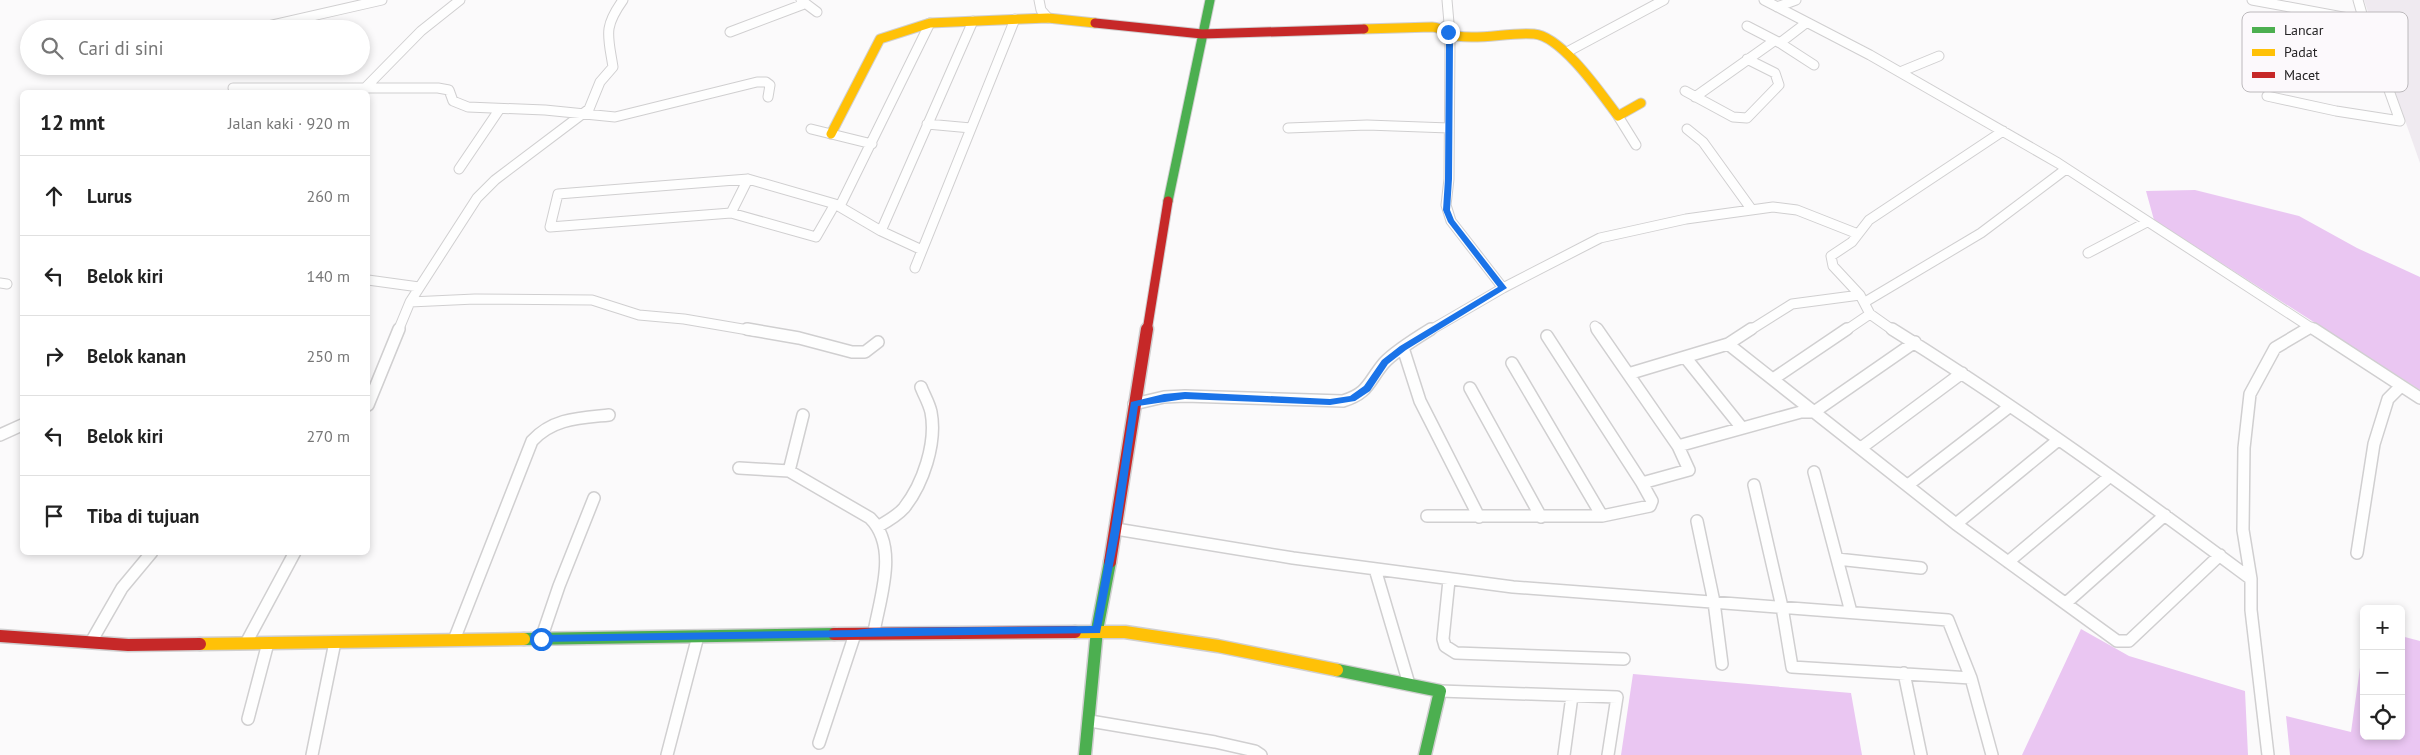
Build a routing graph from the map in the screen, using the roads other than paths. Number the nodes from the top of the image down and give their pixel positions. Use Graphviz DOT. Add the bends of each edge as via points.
graph roads {
  1 [pos="382,0"];
  2 [pos="460,0"];
  3 [pos="623,0"];
  4 [pos="1039,0"];
  5 [pos="1210,0"];
  6 [pos="1447,0"];
  7 [pos="1664,0"];
  8 [pos="1764,0"];
  9 [pos="1796,0"];
  10 [pos="2252,0"];
  11 [pos="802,2"];
  12 [pos="1777,7"];
  13 [pos="817,12"];
  14 [pos="2316,12"];
  15 [pos="1048,18"];
  16 [pos="1015,19"];
  17 [pos="294,20"];
  18 [pos="973,21"];
  19 [pos="930,23"];
  20 [pos="1806,23"];
  21 [pos="1747,26"];
  22 [pos="1443,28"];
  23 [pos="730,32"];
  24 [pos="1202,34"];
  25 [pos="1455,36"];
  26 [pos="1777,42"];
  27 [pos="1567,52"];
  28 [pos="1940,56"];
  29 [pos="1747,59"];
  30 [pos="1814,65"];
  31 [pos="1900,72"];
  32 [pos="366,87"];
  33 [pos="233,88"];
  34 [pos="361,90"];
  35 [pos="1685,91"];
  36 [pos="2390,92"];
  37 [pos="2266,96"];
  38 [pos="768,97"];
  39 [pos="1695,97"];
  40 [pos="1641,103"];
  41 [pos="499,110"];
  42 [pos="583,114"];
  43 [pos="1618,116"];
  44 [pos="927,124"];
  45 [pos="971,128"];
  46 [pos="1288,128"];
  47 [pos="1449,128"];
  48 [pos="1687,129"];
  49 [pos="811,130"];
  50 [pos="2003,131"];
  51 [pos="831,134"];
  52 [pos="872,144"];
  53 [pos="1636,145"];
  54 [pos="2066,169"];
  55 [pos="459,170"];
  56 [pos="748,179"];
  57 [pos="838,205"];
  58 [pos="1752,210"];
  59 [pos="730,213"];
  60 [pos="2147,222"];
  61 [pos="880,231"];
  62 [pos="1858,234"];
  63 [pos="922,250"];
  64 [pos="2088,253"];
  65 [pos="915,268"];
  66 [pos="370,280"];
  67 [pos="419,287"];
  68 [pos="1503,288"];
  69 [pos="1863,298"];
  70 [pos="410,302"];
  71 [pos="1870,314"];
  72 [pos="1595,326"];
  73 [pos="2311,327"];
  74 [pos="1547,336"];
  75 [pos="878,342"];
  76 [pos="1915,342"];
  77 [pos="1728,344"];
  78 [pos="1403,348"];
  79 [pos="1686,357"];
  80 [pos="1512,363"];
  81 [pos="1962,373"];
  82 [pos="1628,374"];
  83 [pos="1773,379"];
  84 [pos="2401,386"];
  85 [pos="921,387"];
  86 [pos="1470,388"];
  87 [pos="2420,398"];
  88 [pos="370,400"];
  89 [pos="1134,404"];
  90 [pos="2010,407"];
  91 [pos="1814,412"];
  92 [pos="609,415"];
  93 [pos="803,416"];
  94 [pos="20,426"];
  95 [pos="1742,428"];
  96 [pos="0,435"];
  97 [pos="2057,441"];
  98 [pos="1678,446"];
  99 [pos="1861,448"];
  100 [pos="739,468"];
  101 [pos="789,471"];
  102 [pos="1814,472"];
  103 [pos="2109,477"];
  104 [pos="1642,483"];
  105 [pos="1754,485"];
  106 [pos="1908,485"];
  107 [pos="594,498"];
  108 [pos="2165,515"];
  109 [pos="1427,516"];
  110 [pos="1541,516"];
  111 [pos="1602,516"];
  112 [pos="1479,517"];
  113 [pos="1697,521"];
  114 [pos="1956,524"];
  115 [pos="878,526"];
  116 [pos="1116,529"];
  117 [pos="2356,553"];
  118 [pos="150,555"];
  119 [pos="293,555"];
  120 [pos="2220,555"];
  121 [pos="1837,558"];
  122 [pos="2008,562"];
  123 [pos="1921,568"];
  124 [pos="1375,569"];
  125 [pos="2250,579"];
  126 [pos="1449,580"];
  127 [pos="1714,602"];
  128 [pos="2066,603"];
  129 [pos="1782,607"];
  130 [pos="1850,612"];
  131 [pos="1097,630"];
  132 [pos="874,632"];
  133 [pos="855,634"];
  134 [pos="0,636"];
  135 [pos="698,636"];
  136 [pos="541,639"];
  137 [pos="454,640"];
  138 [pos="91,642"];
  139 [pos="335,642"];
  140 [pos="246,643"];
  141 [pos="268,643"];
  142 [pos="1624,659"];
  143 [pos="1722,664"];
  144 [pos="1904,673"];
  145 [pos="1972,678"];
  146 [pos="1409,684"];
  147 [pos="1440,691"];
  148 [pos="1572,696"];
  149 [pos="248,720"];
  150 [pos="1090,721"];
  151 [pos="819,744"];
  152 [pos="312,755"];
  153 [pos="667,755"];
  154 [pos="1085,755"];
  155 [pos="1261,755"];
  156 [pos="1425,755"];
  157 [pos="1564,755"];
  158 [pos="1608,755"];
  159 [pos="1921,755"];
  160 [pos="1992,755"];
  161 [pos="2268,755"];
  1 -- 17 [label="street"];
  2 -- 32 [label="street" via="415,37"];
  3 -- 42 [label="street" via="607,31 613,67 602,79 594,100"];
  4 -- 15 [label="street" via="1041,10"];
  5 -- 24 [label="street"];
  6 -- 22 [label="street" via="1449,22"];
  7 -- 27 [label="street"];
  8 -- 12 [label="street"];
  9 -- 12 [label="street"];
  10 -- 14 [label="street"];
  11 -- 13 [label="street"];
  11 -- 23 [label="street"];
  12 -- 20 [label="street"];
  15 -- 16 [label="street"];
  15 -- 24 [label="street"];
  16 -- 18 [label="street"];
  16 -- 45 [label="street"];
  18 -- 19 [label="street"];
  18 -- 44 [label="street"];
  19 -- 51 [label="street" via="880,39"];
  19 -- 52 [label="street"];
  20 -- 26 [label="street"];
  20 -- 31 [label="street"];
  21 -- 26 [label="street"];
  22 -- 24 [label="street"];
  22 -- 25 [label="street"];
  24 -- 89 [label="street" via="1172,179"];
  25 -- 27 [label="street" via="1536,34 1554,41"];
  25 -- 47 [label="street" via="1450,42"];
  26 -- 29 [label="street"];
  26 -- 30 [label="street"];
  27 -- 43 [label="street"];
  28 -- 31 [label="street"];
  29 -- 39 [label="street"];
  29 -- 39 [label="street" via="1775,73 1779,85 1747,118 1733,117"];
  31 -- 50 [label="street"];
  32 -- 33 [label="street"];
  32 -- 34 [label="street"];
  32 -- 41 [label="street" via="446,89 453,101 461,106"];
  35 -- 39 [label="street"];
  36 -- 37 [label="street" via="2400,121"];
  38 -- 42 [label="street" via="770,85 757,82 615,117"];
  40 -- 43 [label="street"];
  41 -- 42 [label="street"];
  41 -- 55 [label="street"];
  42 -- 67 [label="street" via="486,188"];
  43 -- 53 [label="street"];
  44 -- 45 [label="street"];
  44 -- 61 [label="street"];
  45 -- 63 [label="street"];
  46 -- 47 [label="street" via="1367,125"];
  47 -- 68 [label="street" via="1447,214"];
  48 -- 58 [label="street" via="1703,142"];
  49 -- 51 [label="street"];
  50 -- 54 [label="street"];
  50 -- 62 [label="street" via="1869,220"];
  51 -- 52 [label="street"];
  52 -- 57 [label="street"];
  54 -- 60 [label="street"];
  54 -- 69 [label="street" via="1981,233"];
  56 -- 57 [label="street"];
  56 -- 59 [label="street"];
  56 -- 59 [label="street" via="558,194 550,227"];
  57 -- 59 [label="street" via="816,237"];
  57 -- 61 [label="street"];
  58 -- 62 [label="street" via="1773,207 1797,210"];
  58 -- 68 [label="street" via="1686,219 1600,238"];
  60 -- 64 [label="street"];
  60 -- 73 [label="street"];
  61 -- 63 [label="street"];
  62 -- 69 [label="street" via="1844,248 1834,252 1831,261"];
  63 -- 65 [label="street"];
  66 -- 67 [label="street"];
  67 -- 70 [label="street"];
  68 -- 78 [label="street"];
  69 -- 71 [label="street"];
  69 -- 77 [label="street" via="1792,304"];
  70 -- 75 [label="street" via="592,300 639,315 798,338 852,352 865,352"];
  70 -- 88 [label="street"];
  71 -- 76 [label="street"];
  71 -- 83 [label="street"];
  72 -- 82 [label="street"];
  73 -- 84 [label="street"];
  73 -- 125 [label="street" via="2275,348 2250,394 2244,448 2243,530"];
  74 -- 104 [label="street"];
  76 -- 81 [label="street"];
  76 -- 91 [label="street"];
  77 -- 79 [label="street"];
  77 -- 83 [label="street"];
  78 -- 89 [label="street" via="1385,362 1367,389 1359,396 1343,401 1185,396"];
  78 -- 112 [label="street" via="1420,401"];
  79 -- 82 [label="street"];
  79 -- 95 [label="street"];
  80 -- 111 [label="street"];
  81 -- 90 [label="street"];
  81 -- 99 [label="street"];
  82 -- 98 [label="street"];
  83 -- 91 [label="street"];
  84 -- 87 [label="street"];
  84 -- 117 [label="street" via="2388,399 2374,444"];
  85 -- 115 [label="street" via="931,412 933,428 923,471 896,516"];
  86 -- 110 [label="street"];
  89 -- 116 [label="street"];
  90 -- 97 [label="street"];
  90 -- 106 [label="street"];
  91 -- 95 [label="street" via="1801,412"];
  91 -- 99 [label="street"];
  92 -- 137 [label="street" via="553,423 532,441"];
  93 -- 101 [label="street"];
  94 -- 96 [label="street"];
  95 -- 98 [label="street"];
  97 -- 103 [label="street"];
  97 -- 114 [label="street"];
  98 -- 104 [label="street" via="1689,470"];
  99 -- 106 [label="street"];
  100 -- 101 [label="street"];
  101 -- 115 [label="street" via="870,518"];
  102 -- 121 [label="street"];
  103 -- 108 [label="street"];
  103 -- 122 [label="street"];
  104 -- 111 [label="street" via="1652,501 1650,506"];
  105 -- 129 [label="street"];
  106 -- 114 [label="street"];
  107 -- 136 [label="street" via="558,586"];
  108 -- 120 [label="street"];
  108 -- 128 [label="street"];
  109 -- 112 [label="street"];
  110 -- 111 [label="street"];
  110 -- 112 [label="street"];
  113 -- 127 [label="street"];
  114 -- 122 [label="street"];
  115 -- 132 [label="street" via="884,549"];
  116 -- 124 [label="street"];
  116 -- 131 [label="street"];
  118 -- 138 [label="street" via="122,588"];
  119 -- 140 [label="street"];
  120 -- 125 [label="street"];
  120 -- 128 [label="street" via="2125,643"];
  121 -- 123 [label="street"];
  121 -- 130 [label="street"];
  122 -- 128 [label="street"];
  124 -- 126 [label="street"];
  124 -- 146 [label="street"];
  125 -- 161 [label="street"];
  126 -- 127 [label="street"];
  126 -- 142 [label="street" via="1444,638 1445,646 1456,653"];
  127 -- 129 [label="street"];
  127 -- 143 [label="street"];
  129 -- 130 [label="street"];
  129 -- 144 [label="street" via="1792,667"];
  130 -- 145 [label="street" via="1948,620"];
  131 -- 132 [label="street"];
  131 -- 146 [label="street" via="1218,646"];
  131 -- 150 [label="street"];
  132 -- 133 [label="street"];
  133 -- 135 [label="street"];
  133 -- 151 [label="street"];
  134 -- 138 [label="street"];
  135 -- 136 [label="street"];
  135 -- 153 [label="street"];
  136 -- 137 [label="street"];
  137 -- 139 [label="street"];
  138 -- 140 [label="street" via="128,645"];
  139 -- 141 [label="street"];
  139 -- 152 [label="street"];
  140 -- 141 [label="street"];
  141 -- 149 [label="street"];
  144 -- 145 [label="street"];
  144 -- 159 [label="street"];
  145 -- 160 [label="street"];
  146 -- 147 [label="street"];
  147 -- 148 [label="street"];
  147 -- 156 [label="street"];
  148 -- 157 [label="street"];
  148 -- 158 [label="street" via="1617,697"];
  150 -- 154 [label="street"];
  150 -- 155 [label="street" via="1216,742"];
}
